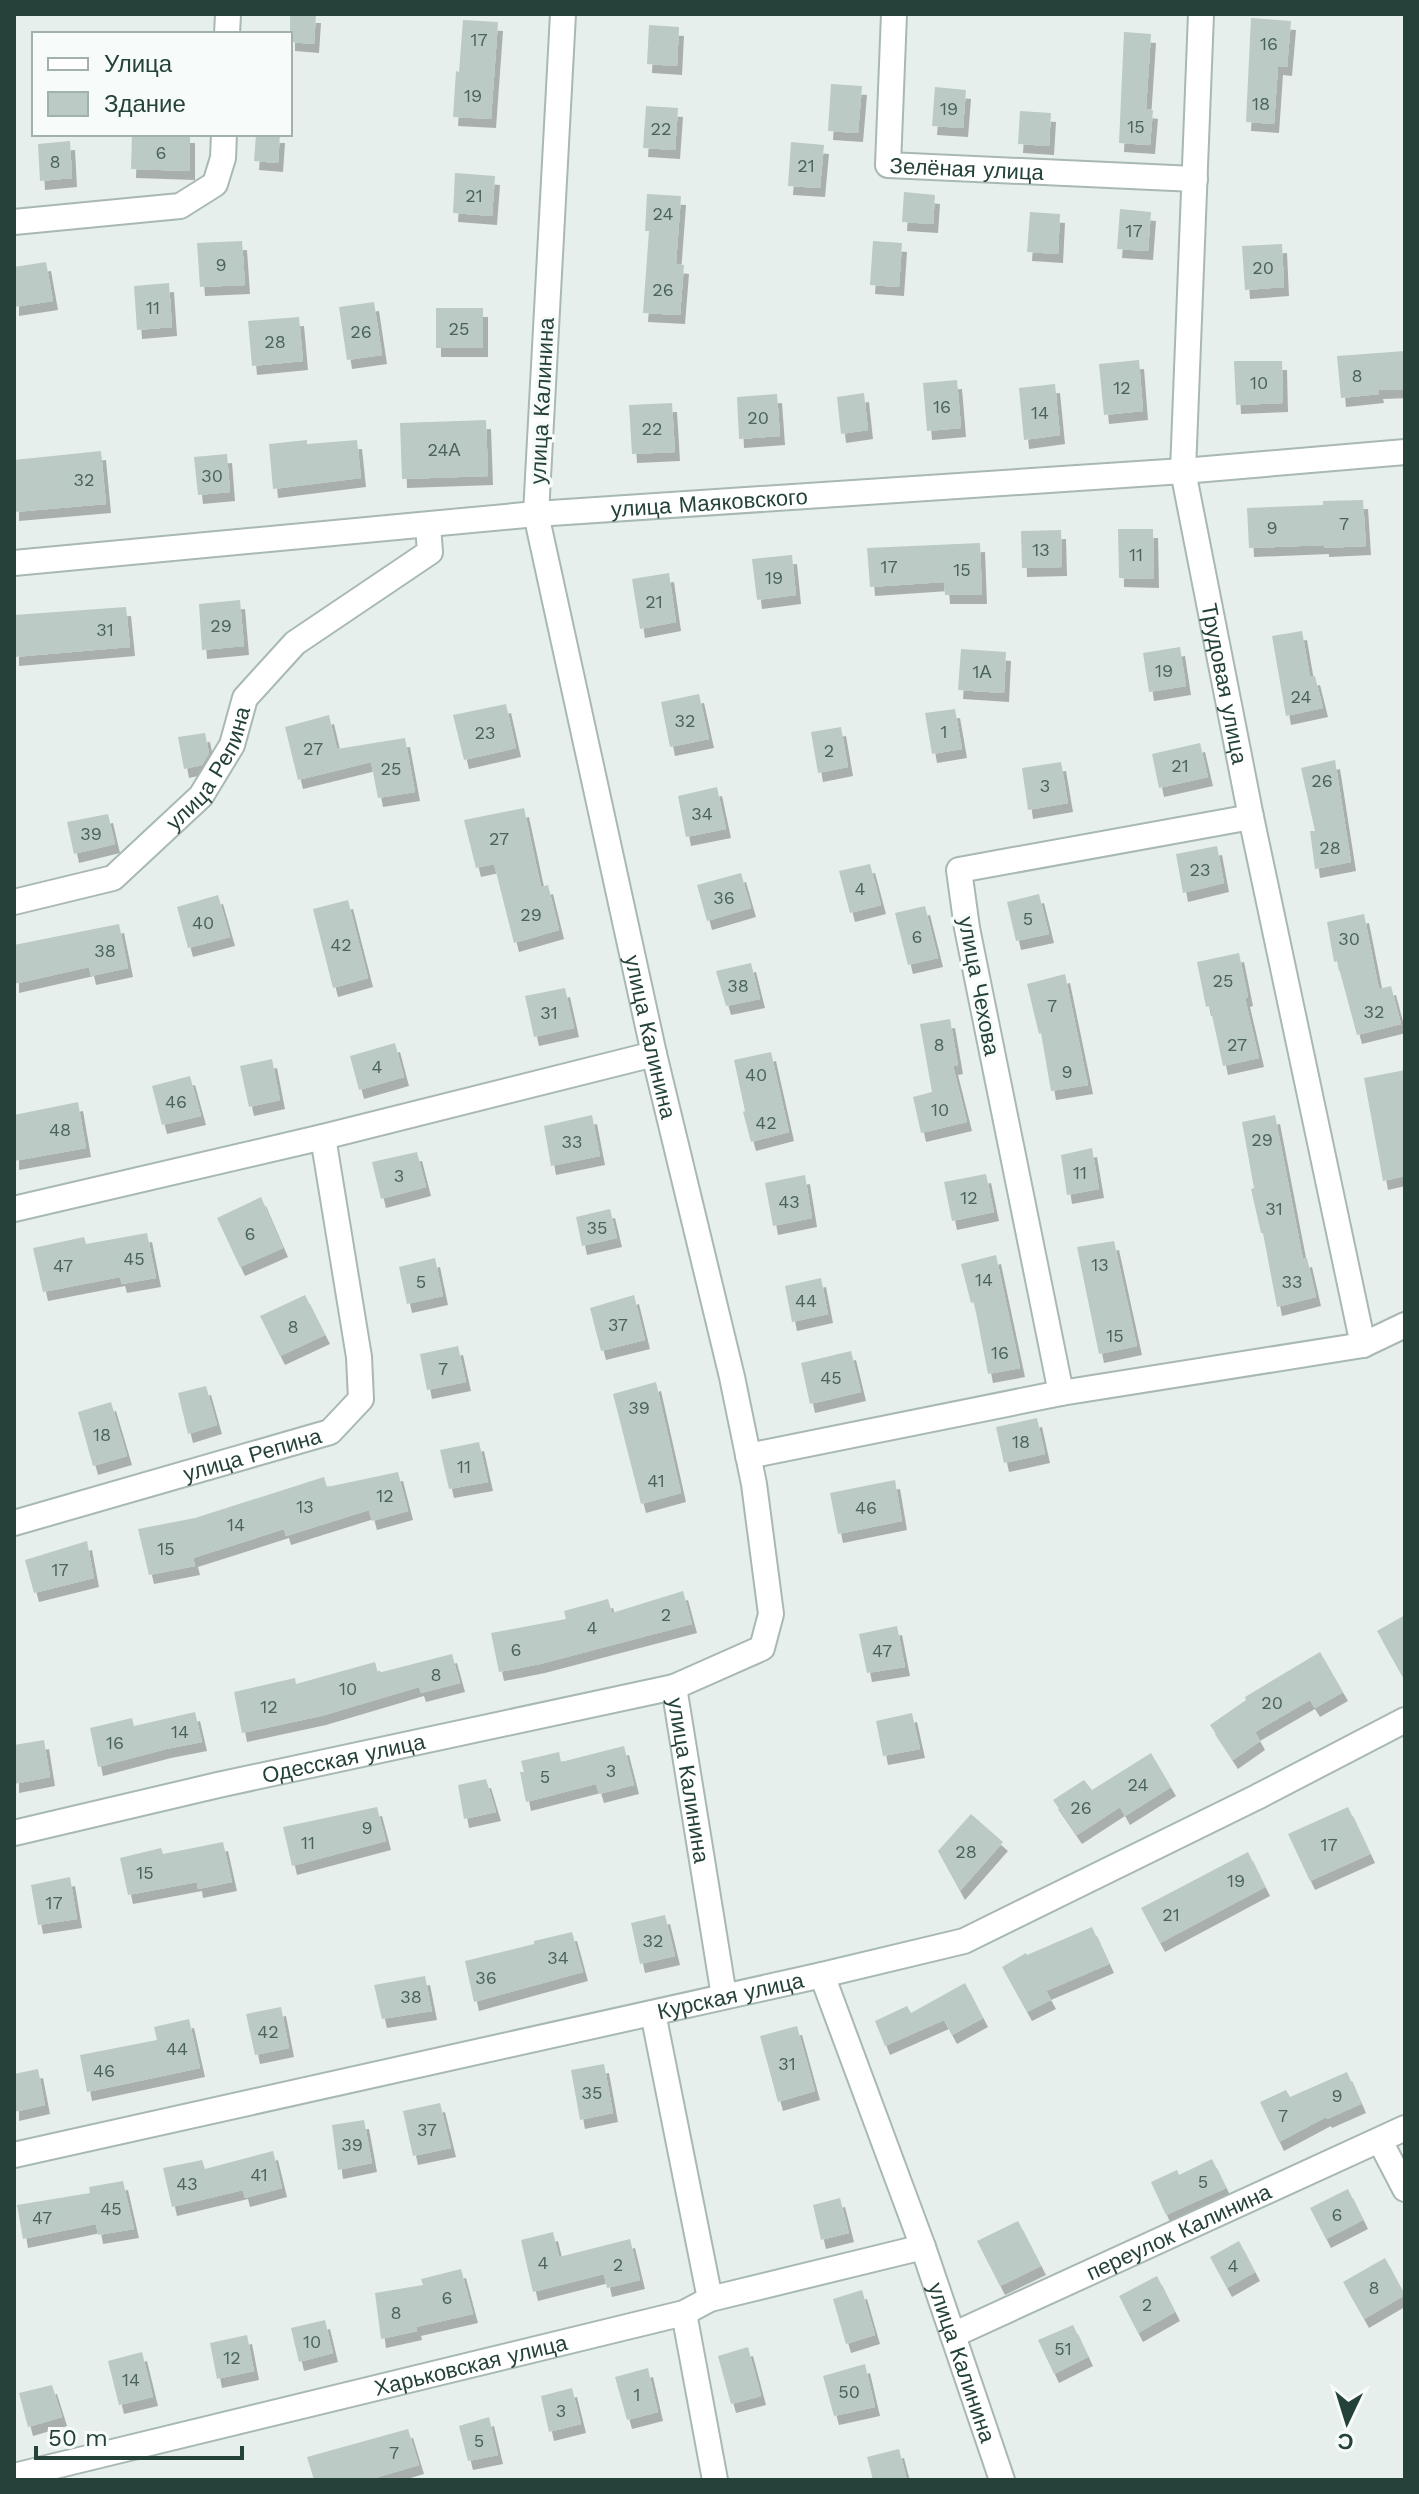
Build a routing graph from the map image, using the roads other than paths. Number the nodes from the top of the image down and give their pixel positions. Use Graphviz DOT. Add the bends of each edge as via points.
graph roads {
  1 [pos="563,14"];
  2 [pos="894,14"];
  3 [pos="1201,14"];
  4 [pos="224,136"];
  5 [pos="1195,179"];
  6 [pos="14,222"];
  7 [pos="1405,452"];
  8 [pos="1183,471"];
  9 [pos="536,514"];
  10 [pos="428,526"];
  11 [pos="14,563"];
  12 [pos="1251,817"];
  13 [pos="14,902"];
  14 [pos="654,1054"];
  15 [pos="323,1137"];
  16 [pos="14,1209"];
  17 [pos="1405,1325"];
  18 [pos="1363,1345"];
  19 [pos="1061,1393"];
  20 [pos="748,1456"];
  21 [pos="14,1523"];
  22 [pos="674,1687"];
  23 [pos="1405,1720"];
  24 [pos="14,1833"];
  25 [pos="822,1975"];
  26 [pos="724,1996"];
  27 [pos="653,2013"];
  28 [pos="1405,2128"];
  29 [pos="1380,2141"];
  30 [pos="14,2155"];
  31 [pos="1405,2189"];
  32 [pos="923,2247"];
  33 [pos="710,2299"];
  34 [pos="684,2313"];
  35 [pos="953,2335"];
  36 [pos="14,2476"];
  37 [pos="715,2480"];
  38 [pos="1002,2480"];
  1 -- 9 [label="street, улица Калинина"];
  2 -- 5 [label="street, Зелёная улица" via="888,165"];
  3 -- 5 [label="street, Трудовая улица"];
  4 -- 6 [label="street" via="215,184 180,206"];
  5 -- 8 [label="street, Трудовая улица"];
  7 -- 8 [label="street, улица Маяковского"];
  8 -- 9 [label="street, улица Маяковского"];
  8 -- 12 [label="street, Трудовая улица"];
  9 -- 10 [label="street, улица Маяковского"];
  9 -- 14 [label="street, улица Калинина"];
  10 -- 11 [label="street, улица Маяковского"];
  10 -- 13 [label="street, улица Репина" via="430,552 295,643 245,698 232,745 201,796 113,878"];
  12 -- 18 [label="street, Трудовая улица"];
  12 -- 19 [label="street, улица Чехова" via="959,870"];
  14 -- 15 [label="street"];
  14 -- 20 [label="street, улица Калинина"];
  15 -- 16 [label="street"];
  15 -- 21 [label="street, улица Репина" via="359,1357 361,1399 330,1432"];
  17 -- 18 [label="street"];
  18 -- 19 [label="street"];
  19 -- 20 [label="street"];
  20 -- 22 [label="street, улица Калинина" via="771,1614 762,1648"];
  22 -- 24 [label="street, Одесская улица"];
  22 -- 26 [label="street, улица Калинина"];
  23 -- 25 [label="street, Курская улица" via="964,1941"];
  25 -- 26 [label="street, Курская улица"];
  25 -- 32 [label="street, улица Калинина"];
  26 -- 27 [label="street, Курская улица"];
  27 -- 30 [label="street, Курская улица"];
  27 -- 33 [label="street"];
  28 -- 29 [label="street, переулок Калинина"];
  29 -- 31 [label="street"];
  29 -- 35 [label="street, переулок Калинина"];
  32 -- 33 [label="street, Харьковская улица"];
  32 -- 35 [label="street, улица Калинина"];
  33 -- 34 [label="street, Харьковская улица"];
  34 -- 36 [label="street, Харьковская улица"];
  34 -- 37 [label="street"];
  35 -- 38 [label="street, улица Калинина"];
}
